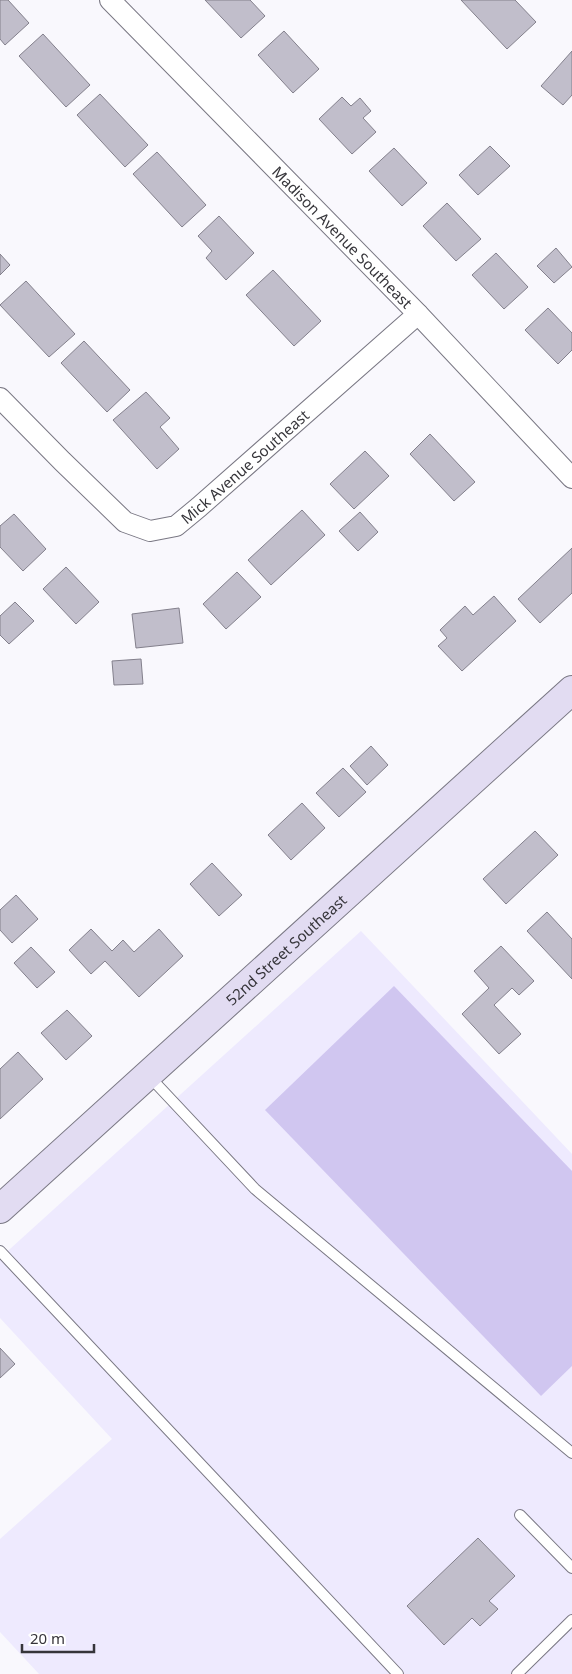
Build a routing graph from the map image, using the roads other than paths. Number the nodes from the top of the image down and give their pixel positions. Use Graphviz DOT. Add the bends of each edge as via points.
graph roads {
  1 [pos="110,0"];
  2 [pos="418,314"];
  3 [pos="0,398"];
  4 [pos="572,478"];
  5 [pos="572,690"];
  6 [pos="148,1075"];
  7 [pos="0,1209"];
  8 [pos="0,1251"];
  9 [pos="572,1453"];
  10 [pos="520,1515"];
  11 [pos="572,1568"];
  12 [pos="572,1620"];
  13 [pos="398,1674"];
  14 [pos="517,1674"];
  1 -- 2 [label="street, Madison Avenue Southeast"];
  2 -- 3 [label="street, Mick Avenue Southeast" via="176,526 150,531 126,522"];
  2 -- 4 [label="street, Madison Avenue Southeast"];
  5 -- 6 [label="main road, 52nd Street Southeast"];
  6 -- 7 [label="main road, 52nd Street Southeast"];
  6 -- 9 [label="lane" via="255,1189"];
  8 -- 13 [label="lane"];
  10 -- 11 [label="lane"];
  12 -- 14 [label="lane"];
}
